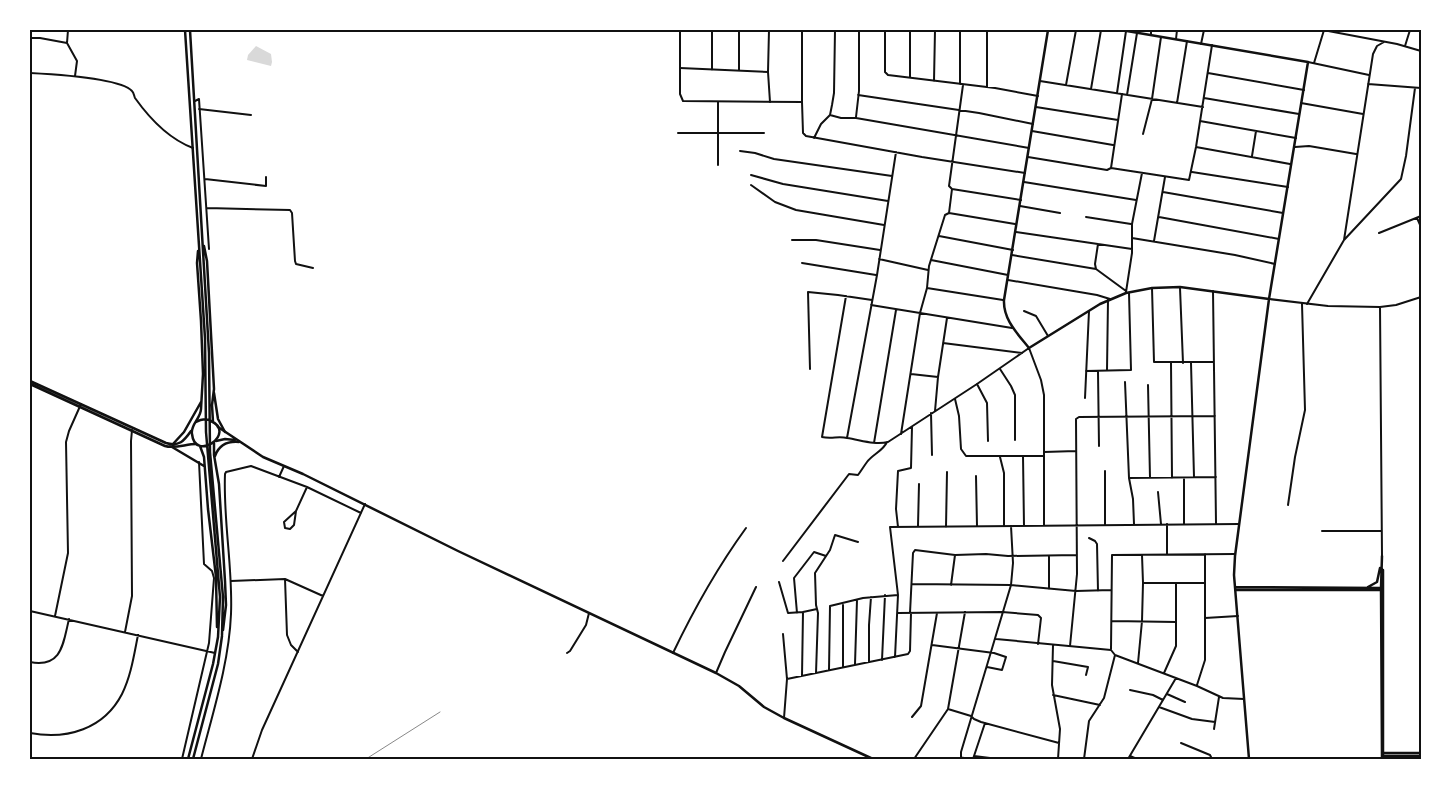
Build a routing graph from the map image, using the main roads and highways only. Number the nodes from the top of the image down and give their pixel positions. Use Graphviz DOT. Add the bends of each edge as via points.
graph roads {
  1 [pos="186,30"];
  2 [pos="190,30"];
  3 [pos="1048,30"];
  4 [pos="1121,30"];
  5 [pos="1126,30"];
  6 [pos="201,243"];
  7 [pos="1269,299"];
  8 [pos="30,382"];
  9 [pos="214,389"];
  10 [pos="202,400"];
  11 [pos="196,422"];
  12 [pos="213,422"];
  13 [pos="217,427"];
  14 [pos="192,431"];
  15 [pos="225,432"];
  16 [pos="238,441"];
  17 [pos="215,442"];
  18 [pos="199,445"];
  19 [pos="172,446"];
  20 [pos="209,452"];
  21 [pos="215,461"];
  22 [pos="205,467"];
  23 [pos="1366,587"];
  24 [pos="1235,588"];
  25 [pos="1382,589"];
  26 [pos="217,635"];
  27 [pos="222,635"];
  28 [pos="1383,745"];
  29 [pos="1421,753"];
  30 [pos="1392,755"];
  31 [pos="1382,756"];
  32 [pos="1421,756"];
  33 [pos="188,759"];
  34 [pos="193,759"];
  35 [pos="874,759"];
  36 [pos="1249,759"];
  37 [pos="1388,759"];
  1 -- 6 [label="main road"];
  2 -- 6 [label="main road"];
  3 -- 7 [label="main road" via="1004,300 1005,313 1029,348 1088,311 1127,292 1180,286"];
  4 -- 5 [label="main road"];
  5 -- 7 [label="main road" via="1308,62"];
  6 -- 9 [label="main road" via="207,261"];
  6 -- 10 [label="main road" via="197,263"];
  6 -- 20 [label="main road"];
  7 -- 24 [label="main road" via="1235,554"];
  8 -- 19 [label="main road"];
  9 -- 12 [label="main road"];
  9 -- 15 [label="main road" via="218,419"];
  10 -- 11 [label="main road"];
  10 -- 19 [label="main road"];
  11 -- 12 [label="main road" via="205,419"];
  11 -- 14 [label="main road"];
  12 -- 13 [label="main road"];
  13 -- 15 [label="main road"];
  13 -- 17 [label="main road" via="219,435"];
  14 -- 18 [label="main road" via="192,437"];
  14 -- 19 [label="main road" via="184,441"];
  15 -- 16 [label="main road"];
  16 -- 17 [label="main road" via="225,439"];
  16 -- 21 [label="main road" via="221,446"];
  16 -- 35 [label="main road" via="258,455 716,673 784,718"];
  17 -- 18 [label="main road"];
  17 -- 21 [label="main road"];
  18 -- 19 [label="main road"];
  18 -- 22 [label="main road"];
  19 -- 22 [label="main road"];
  20 -- 26 [label="main road" via="219,572"];
  20 -- 27 [label="main road" via="223,597"];
  21 -- 27 [label="main road" via="226,581"];
  22 -- 26 [label="main road" via="216,577"];
  23 -- 24 [label="main road"];
  23 -- 25 [label="main road"];
  23 -- 25 [label="main road" via="1377,582 1382,556"];
  24 -- 25 [label="main road"];
  24 -- 36 [label="main road"];
  25 -- 28 [label="main road"];
  25 -- 31 [label="main road"];
  26 -- 33 [label="main road" via="210,679"];
  27 -- 34 [label="main road"];
  28 -- 30 [label="main road"];
  28 -- 31 [label="main road"];
  29 -- 30 [label="main road"];
  30 -- 31 [label="main road"];
  30 -- 32 [label="main road"];
  30 -- 37 [label="main road"];
}
